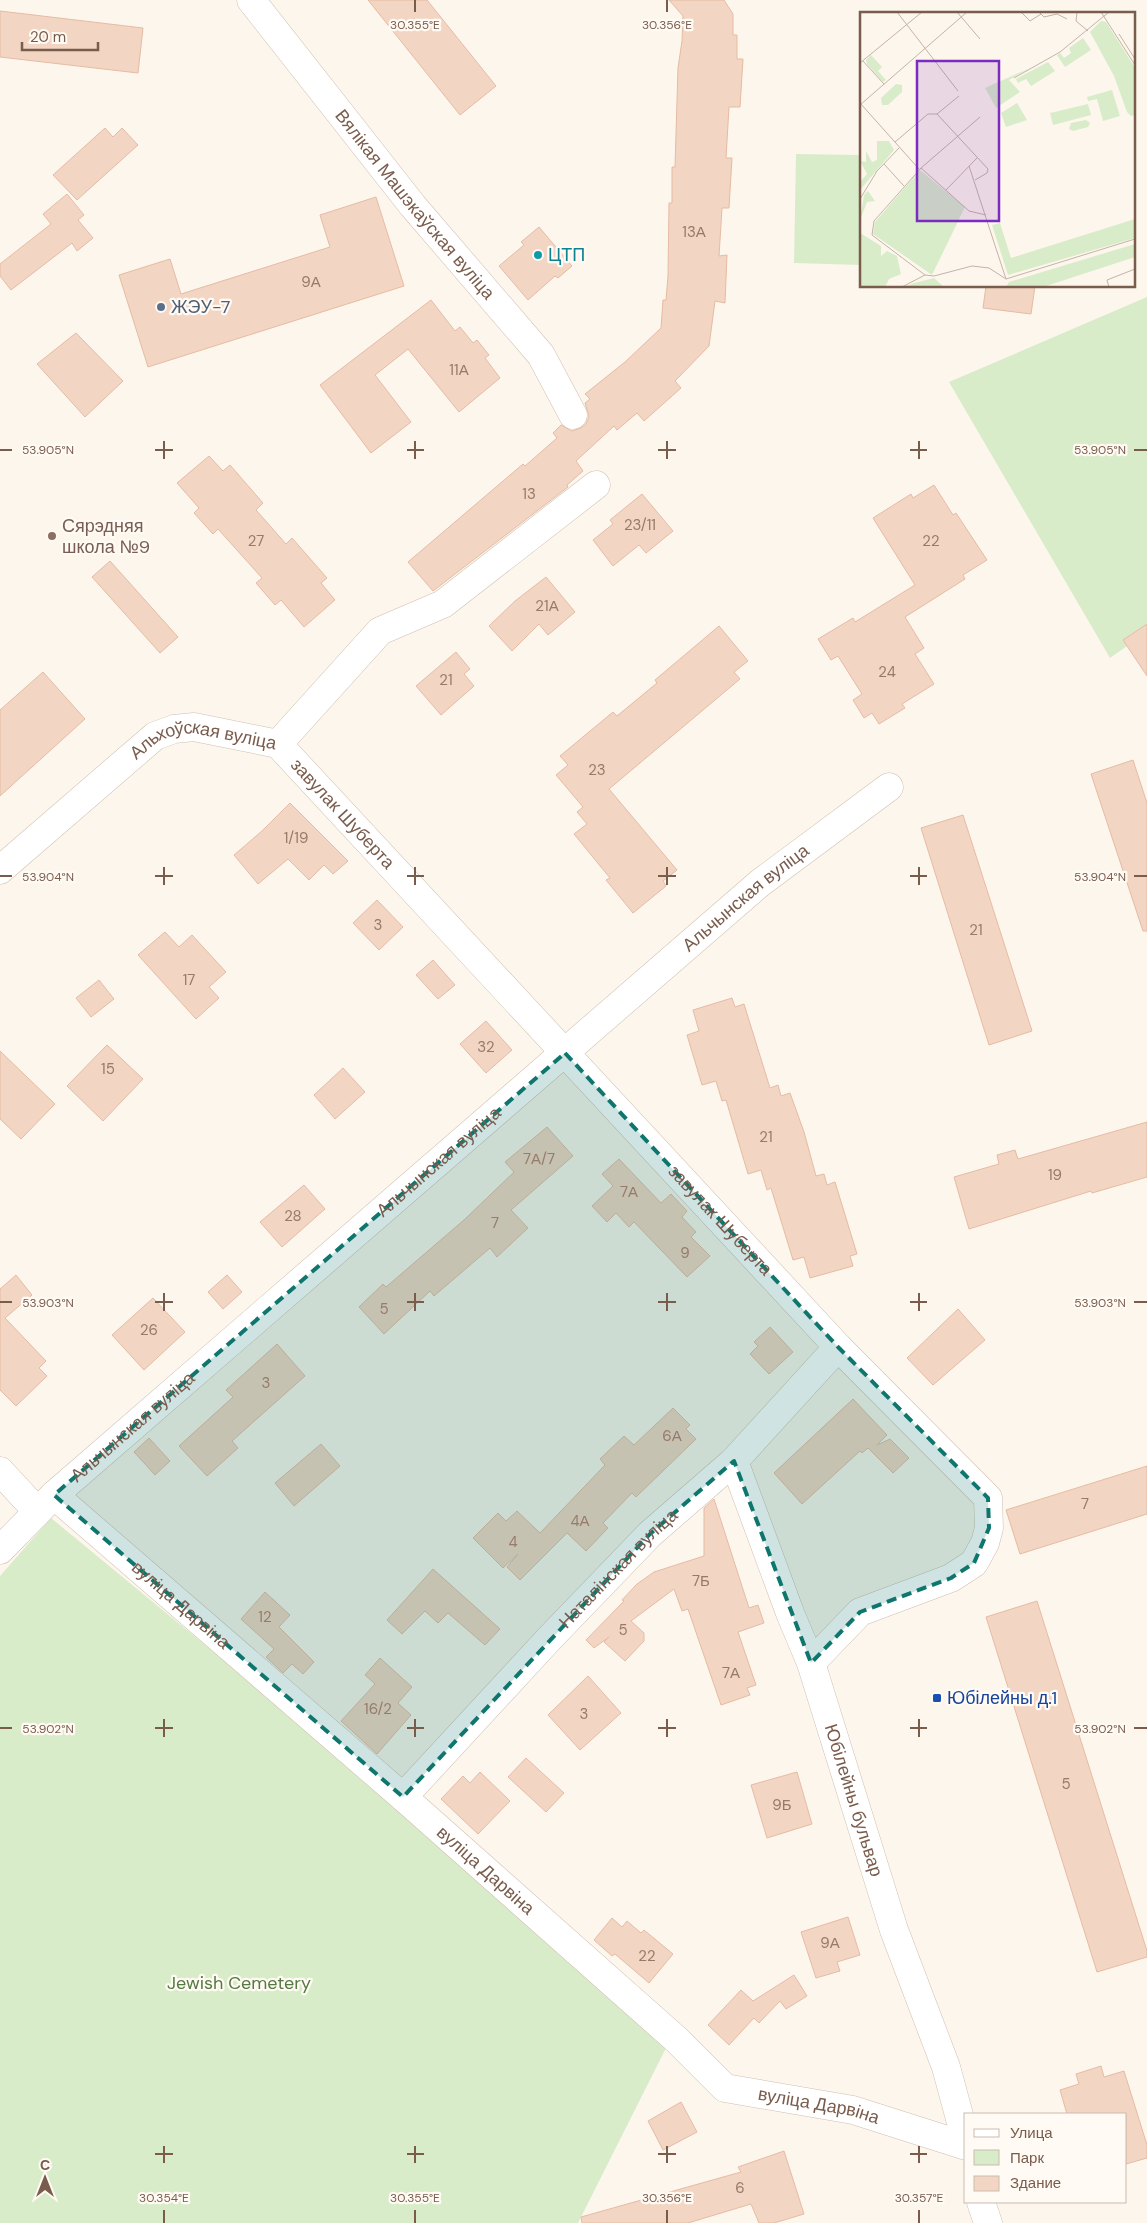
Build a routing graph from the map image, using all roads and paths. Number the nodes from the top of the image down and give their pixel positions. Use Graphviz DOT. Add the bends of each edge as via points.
graph roads {
  1 [pos="251,0"];
  2 [pos="573,415"];
  3 [pos="596,485"];
  4 [pos="278,744"];
  5 [pos="889,787"];
  6 [pos="0,870"];
  7 [pos="565,1053"];
  8 [pos="838,1346"];
  9 [pos="734,1461"];
  10 [pos="0,1471"];
  11 [pos="46,1503"];
  12 [pos="0,1550"];
  13 [pos="811,1663"];
  14 [pos="403,1797"];
  15 [pos="964,2134"];
  16 [pos="964,2145"];
  17 [pos="981,2203"];
  18 [pos="988,2223"];
  1 -- 2 [label="street, Вялікая Машэкаўская вуліца" via="413,206 542,355"];
  3 -- 4 [label="street, Альхоўская вуліца" via="443,604 380,631"];
  4 -- 6 [label="street, Альхоўская вуліца" via="194,727 174,729 155,736"];
  4 -- 7 [label="street, завулак Шуберта"];
  5 -- 7 [label="street, Альчынская вуліца" via="760,882"];
  7 -- 8 [label="street, завулак Шуберта"];
  7 -- 11 [label="street, Альчынская вуліца"];
  8 -- 9 [label="street, Наталінская вуліца"];
  8 -- 13 [label="street, завулак Шуберта" via="988,1498 989,1528 974,1563 951,1578 860,1612"];
  9 -- 13 [label="street, Юбілейны бульвар"];
  9 -- 14 [label="street, Наталінская вуліца" via="650,1534"];
  10 -- 11 [label="street, вуліца Дарвіна"];
  11 -- 12 [label="street, Альчынская вуліца"];
  11 -- 14 [label="street, вуліца Дарвіна"];
  13 -- 15 [label="street, Юбілейны бульвар" via="894,1930 946,2066"];
  14 -- 16 [label="street, вуліца Дарвіна" via="677,2040 725,2088 853,2110"];
  17 -- 18 [label="street"];
}
